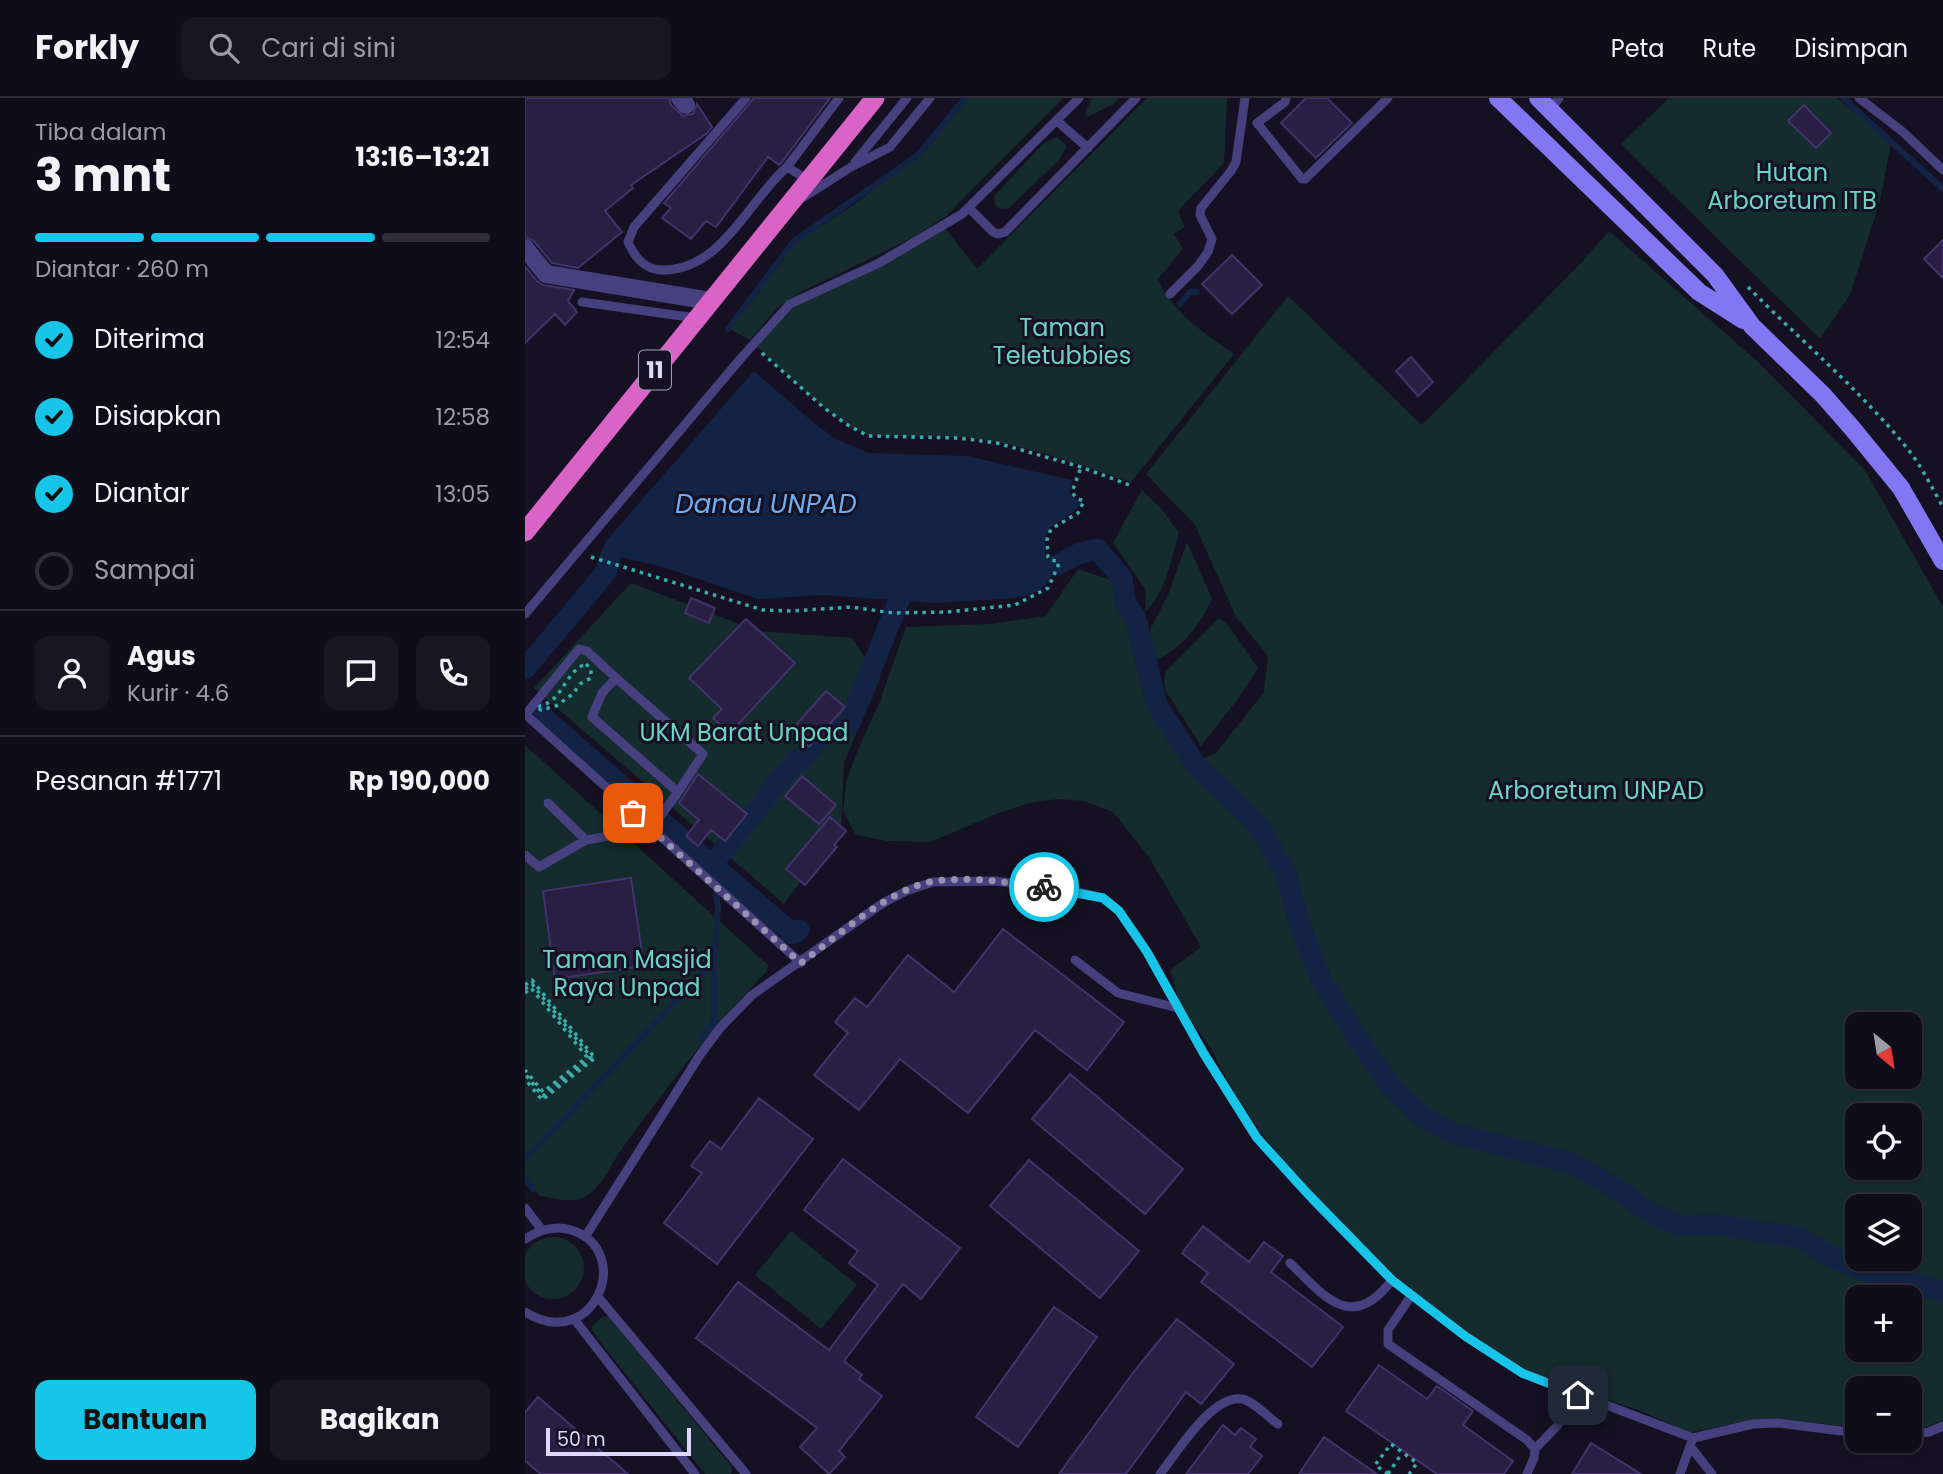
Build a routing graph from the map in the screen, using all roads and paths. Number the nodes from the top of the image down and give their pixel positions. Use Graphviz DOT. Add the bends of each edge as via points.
graph roads {
  1 [pos="746,98"];
  2 [pos="839,98"];
  3 [pos="875,98"];
  4 [pos="907,98"];
  5 [pos="930,98"];
  6 [pos="1079,98"];
  7 [pos="1136,98"];
  8 [pos="1245,98"];
  9 [pos="1286,98"];
  10 [pos="1388,98"];
  11 [pos="1498,98"];
  12 [pos="1859,98"];
  13 [pos="1549,102"];
  14 [pos="1057,121"];
  15 [pos="1088,148"];
  16 [pos="787,167"];
  17 [pos="851,167"];
  18 [pos="1943,170"];
  19 [pos="809,180"];
  20 [pos="969,208"];
  21 [pos="785,209"];
  22 [pos="525,248"];
  23 [pos="1739,278"];
  24 [pos="1170,294"];
  25 [pos="711,301"];
  26 [pos="582,302"];
  27 [pos="698,318"];
  28 [pos="1752,326"];
  29 [pos="753,344"];
  30 [pos="1081,467"];
  31 [pos="1132,486"];
  32 [pos="1943,507"];
  33 [pos="525,532"];
  34 [pos="577,552"];
  35 [pos="1943,561"];
  36 [pos="525,614"];
  37 [pos="616,678"];
  38 [pos="525,715"];
  39 [pos="678,792"];
  40 [pos="548,803"];
  41 [pos="651,829"];
  42 [pos="586,840"];
  43 [pos="525,855"];
  44 [pos="1075,960"];
  45 [pos="801,963"];
  46 [pos="525,989"];
  47 [pos="1178,1009"];
  48 [pos="525,1075"];
  49 [pos="525,1208"];
  50 [pos="542,1230"];
  51 [pos="585,1237"];
  52 [pos="525,1239"];
  53 [pos="1290,1263"];
  54 [pos="1392,1280"];
  55 [pos="1411,1296"];
  56 [pos="598,1297"];
  57 [pos="525,1313"];
  58 [pos="574,1319"];
  59 [pos="1578,1395"];
  60 [pos="1277,1424"];
  61 [pos="1943,1426"];
  62 [pos="1845,1431"];
  63 [pos="1922,1433"];
  64 [pos="1691,1442"];
  65 [pos="1535,1450"];
  66 [pos="1402,1453"];
  67 [pos="695,1474"];
  68 [pos="746,1474"];
  69 [pos="1160,1474"];
  70 [pos="1388,1474"];
  71 [pos="1409,1474"];
  72 [pos="1527,1474"];
  73 [pos="1680,1474"];
  74 [pos="1712,1474"];
  1 -- 16 [label="lane" via="634,227 628,242 634,255 654,270 680,270 702,261"];
  2 -- 16 [label="lane"];
  3 -- 19 [label="highway, 11"];
  4 -- 17 [label="lane"];
  5 -- 17 [label="lane" via="890,147"];
  6 -- 14 [label="lane"];
  7 -- 15 [label="lane"];
  8 -- 24 [label="lane" via="1236,162 1201,208 1212,239 1208,252"];
  9 -- 10 [label="lane" via="1257,125 1302,180"];
  11 -- 28 [label="main road" via="1699,292"];
  12 -- 18 [label="lane"];
  13 -- 28 [label="main road" via="1714,275"];
  14 -- 15 [label="lane"];
  14 -- 20 [label="lane"];
  15 -- 20 [label="lane" via="1005,232 993,232"];
  16 -- 19 [label="lane"];
  17 -- 21 [label="lane"];
  19 -- 21 [label="highway, 11"];
  20 -- 29 [label="lane" via="888,258 790,304"];
  21 -- 25 [label="highway, 11"];
  22 -- 25 [label="street" via="546,274"];
  23 -- 32 [label="path" via="1863,398 1909,450"];
  25 -- 27 [label="highway, 11"];
  26 -- 27 [label="lane"];
  27 -- 33 [label="highway, 11"];
  28 -- 35 [label="main road" via="1869,447 1908,499"];
  29 -- 30 [label="path" via="823,407 868,436 978,439"];
  29 -- 34 [label="lane"];
  30 -- 31 [label="path"];
  30 -- 34 [label="path" via="1072,492 1084,500 1078,513 1049,533 1048,557 1059,564 1048,588 1015,605 947,612 893,613 852,607 763,610"];
  34 -- 36 [label="lane"];
  37 -- 38 [label="lane" via="579,649"];
  37 -- 39 [label="lane" via="602,693 592,717"];
  37 -- 39 [label="lane" via="703,754"];
  38 -- 41 [label="lane"];
  39 -- 41 [label="lane"];
  40 -- 42 [label="lane"];
  41 -- 42 [label="lane"];
  41 -- 45 [label="lane"];
  42 -- 43 [label="lane" via="539,867"];
  44 -- 47 [label="lane" via="1118,993"];
  45 -- 47 [label="lane" via="883,903 933,882 995,881 1069,890 1103,898 1119,911"];
  45 -- 51 [label="lane" via="752,995 720,1028"];
  46 -- 48 [label="path" via="531,986 589,1057 543,1094"];
  47 -- 54 [label="lane" via="1257,1138"];
  49 -- 50 [label="lane"];
  50 -- 51 [label="lane" via="564,1228"];
  50 -- 52 [label="lane"];
  51 -- 56 [label="lane" via="601,1258 603,1285"];
  53 -- 54 [label="lane" via="1329,1300 1353,1307 1370,1304"];
  54 -- 55 [label="lane"];
  55 -- 59 [label="lane" via="1522,1373"];
  55 -- 65 [label="lane" via="1388,1330 1388,1344"];
  56 -- 58 [label="lane"];
  56 -- 68 [label="lane"];
  57 -- 58 [label="lane" via="541,1321"];
  58 -- 67 [label="lane"];
  59 -- 64 [label="lane"];
  59 -- 65 [label="lane"];
  60 -- 69 [label="lane" via="1244,1399 1229,1399 1210,1411"];
  61 -- 63 [label="lane"];
  62 -- 64 [label="lane" via="1753,1424"];
  64 -- 73 [label="lane"];
  64 -- 74 [label="lane"];
  65 -- 72 [label="lane"];
  66 -- 70 [label="path"];
  66 -- 70 [label="path" via="1391,1444 1375,1465"];
  66 -- 71 [label="path" via="1417,1463"];
}
